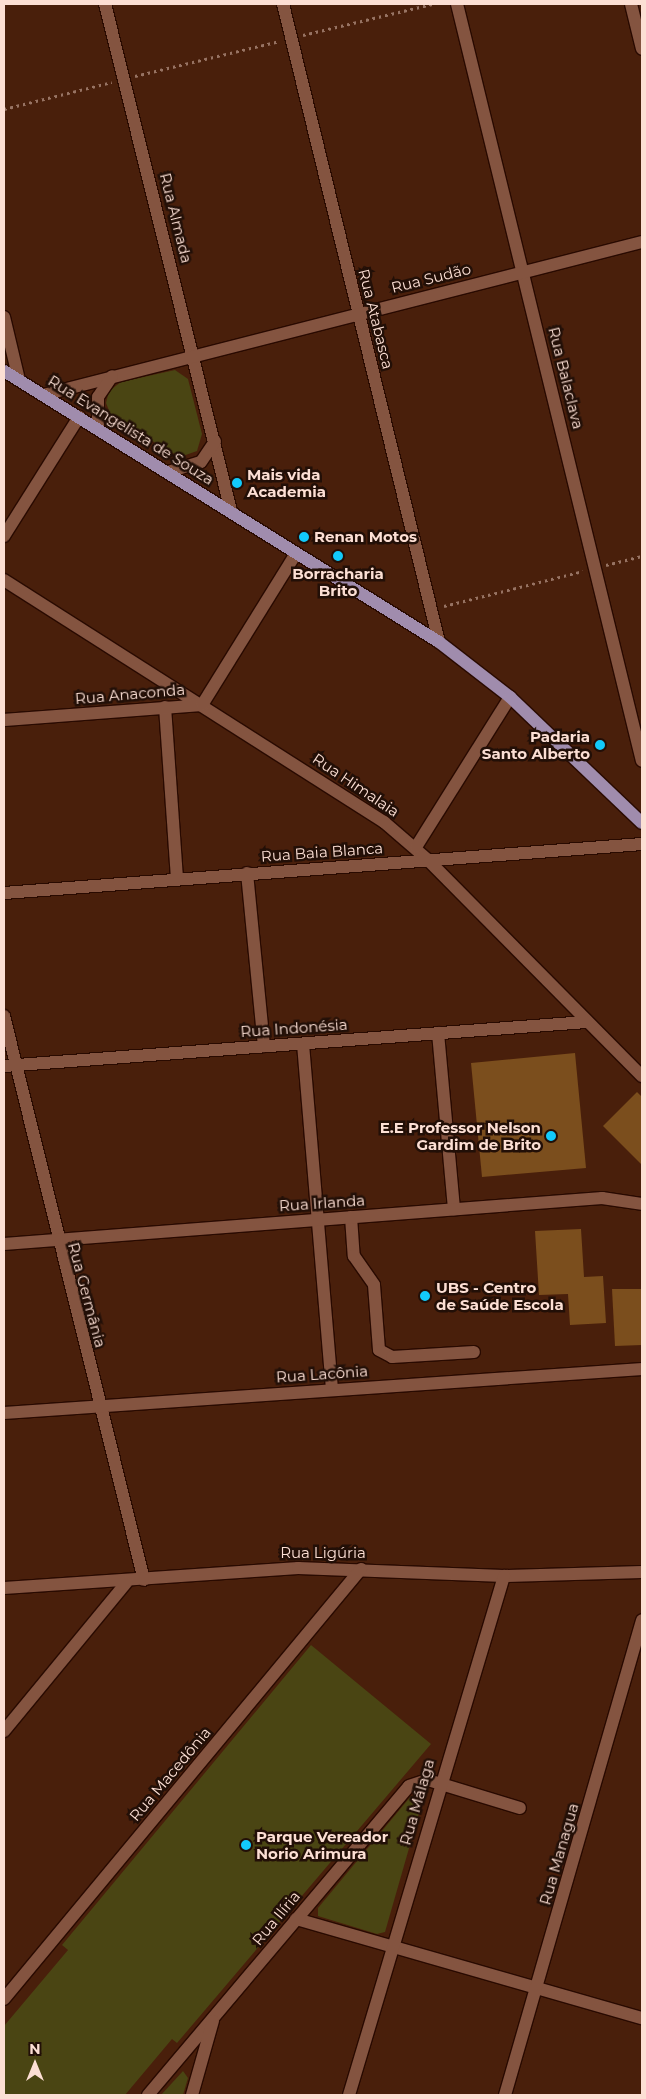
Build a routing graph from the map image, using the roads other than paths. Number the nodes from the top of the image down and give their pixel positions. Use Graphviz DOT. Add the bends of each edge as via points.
graph roads {
  1 [pos="105,4"];
  2 [pos="283,4"];
  3 [pos="456,4"];
  4 [pos="631,4"];
  5 [pos="642,49"];
  6 [pos="642,242"];
  7 [pos="524,272"];
  8 [pos="357,313"];
  9 [pos="4,316"];
  10 [pos="6,343"];
  11 [pos="194,354"];
  12 [pos="4,370"];
  13 [pos="112,376"];
  14 [pos="20,380"];
  15 [pos="43,395"];
  16 [pos="79,417"];
  17 [pos="98,428"];
  18 [pos="215,441"];
  19 [pos="168,472"];
  20 [pos="231,511"];
  21 [pos="4,536"];
  22 [pos="295,555"];
  23 [pos="4,580"];
  24 [pos="440,642"];
  25 [pos="510,696"];
  26 [pos="202,705"];
  27 [pos="165,707"];
  28 [pos="4,720"];
  29 [pos="642,761"];
  30 [pos="642,823"];
  31 [pos="642,844"];
  32 [pos="416,848"];
  33 [pos="428,860"];
  34 [pos="247,873"];
  35 [pos="177,879"];
  36 [pos="4,893"];
  37 [pos="4,1016"];
  38 [pos="588,1022"];
  39 [pos="438,1033"];
  40 [pos="303,1044"];
  41 [pos="264,1046"];
  42 [pos="17,1065"];
  43 [pos="4,1066"];
  44 [pos="642,1076"];
  45 [pos="642,1204"];
  46 [pos="454,1209"];
  47 [pos="351,1217"];
  48 [pos="318,1220"];
  49 [pos="56,1240"];
  50 [pos="4,1244"];
  51 [pos="474,1352"];
  52 [pos="642,1369"];
  53 [pos="332,1389"];
  54 [pos="99,1406"];
  55 [pos="4,1413"];
  56 [pos="361,1570"];
  57 [pos="642,1572"];
  58 [pos="504,1576"];
  59 [pos="144,1580"];
  60 [pos="126,1583"];
  61 [pos="4,1588"];
  62 [pos="642,1620"];
  63 [pos="4,1731"];
  64 [pos="440,1783"];
  65 [pos="520,1808"];
  66 [pos="296,1919"];
  67 [pos="392,1947"];
  68 [pos="536,1986"];
  69 [pos="4,1999"];
  70 [pos="214,2017"];
  71 [pos="642,2018"];
  72 [pos="148,2095"];
  73 [pos="192,2095"];
  74 [pos="349,2095"];
  75 [pos="505,2095"];
  1 -- 11 [label="street, Rua Almada"];
  2 -- 8 [label="street, Rua Atabasca"];
  3 -- 7 [label="street, Rua Balaclava"];
  4 -- 5 [label="street"];
  6 -- 7 [label="street, Rua Sudão"];
  7 -- 8 [label="street, Rua Sudão"];
  7 -- 29 [label="street, Rua Balaclava"];
  8 -- 11 [label="street, Rua Sudão"];
  8 -- 24 [label="street, Rua Atabasca"];
  9 -- 10 [label="street"];
  10 -- 14 [label="street"];
  11 -- 13 [label="street, Rua Sudão"];
  11 -- 18 [label="street, Rua Almada"];
  12 -- 14 [label="main road, Rua Evangelista de Souza"];
  13 -- 15 [label="street, Rua Sudão"];
  13 -- 17 [label="street" via="98,397"];
  14 -- 15 [label="main road, Rua Evangelista de Souza"];
  15 -- 16 [label="main road, Rua Evangelista de Souza"];
  16 -- 17 [label="main road, Rua Evangelista de Souza"];
  16 -- 21 [label="street"];
  17 -- 19 [label="main road, Rua Evangelista de Souza"];
  18 -- 19 [label="street" via="201,462"];
  18 -- 20 [label="street, Rua Almada"];
  19 -- 20 [label="main road, Rua Evangelista de Souza"];
  20 -- 22 [label="main road, Rua Evangelista de Souza"];
  22 -- 24 [label="main road, Rua Evangelista de Souza"];
  22 -- 26 [label="street, Rua Anaconda"];
  23 -- 26 [label="street, Rua Himalaia"];
  24 -- 25 [label="main road, Rua Evangelista de Souza"];
  25 -- 30 [label="main road, Rua Evangelista de Souza"];
  25 -- 32 [label="street"];
  26 -- 27 [label="street, Rua Anaconda"];
  26 -- 32 [label="street, Rua Himalaia" via="349,798"];
  27 -- 28 [label="street, Rua Anaconda"];
  27 -- 35 [label="street"];
  31 -- 33 [label="street, Rua Baia Blanca"];
  32 -- 33 [label="street, Rua Himalaia"];
  33 -- 34 [label="street, Rua Baia Blanca"];
  33 -- 38 [label="street, Rua Himalaia"];
  34 -- 35 [label="street, Rua Baia Blanca"];
  34 -- 41 [label="street"];
  35 -- 36 [label="street, Rua Baia Blanca"];
  37 -- 42 [label="street, Rua Germânia"];
  38 -- 39 [label="street, Rua Indonésia"];
  38 -- 44 [label="street, Rua Himalaia"];
  39 -- 40 [label="street, Rua Indonésia"];
  39 -- 46 [label="street"];
  40 -- 41 [label="street, Rua Indonésia"];
  40 -- 48 [label="street"];
  41 -- 42 [label="street, Rua Indonésia"];
  42 -- 43 [label="street, Rua Indonésia"];
  42 -- 49 [label="street, Rua Germânia"];
  45 -- 46 [label="street, Rua Irlanda" via="602,1198"];
  46 -- 47 [label="street, Rua Irlanda"];
  47 -- 48 [label="street, Rua Irlanda"];
  47 -- 51 [label="street" via="354,1256 374,1284 379,1350 392,1357"];
  48 -- 49 [label="street, Rua Irlanda"];
  48 -- 53 [label="street"];
  49 -- 50 [label="street, Rua Irlanda"];
  49 -- 54 [label="street, Rua Germânia"];
  52 -- 53 [label="street, Rua Lacônia"];
  53 -- 54 [label="street, Rua Lacônia"];
  54 -- 55 [label="street, Rua Lacônia"];
  54 -- 59 [label="street, Rua Germânia"];
  56 -- 58 [label="street, Rua Ligúria"];
  56 -- 59 [label="street, Rua Ligúria" via="298,1568"];
  56 -- 69 [label="street, Rua Macedônia"];
  57 -- 58 [label="street, Rua Ligúria"];
  58 -- 64 [label="street, Rua Málaga"];
  59 -- 60 [label="street, Rua Ligúria"];
  60 -- 61 [label="street, Rua Ligúria"];
  60 -- 63 [label="street"];
  62 -- 68 [label="street, Rua Managua"];
  64 -- 65 [label="street, Rua Ilíria"];
  64 -- 66 [label="street, Rua Ilíria" via="421,1780 409,1786"];
  64 -- 67 [label="street, Rua Málaga"];
  66 -- 67 [label="street"];
  66 -- 70 [label="street, Rua Ilíria"];
  67 -- 68 [label="street"];
  67 -- 74 [label="street, Rua Málaga"];
  68 -- 71 [label="street"];
  68 -- 75 [label="street, Rua Managua"];
  70 -- 72 [label="street, Rua Ilíria"];
  70 -- 73 [label="street"];
}
